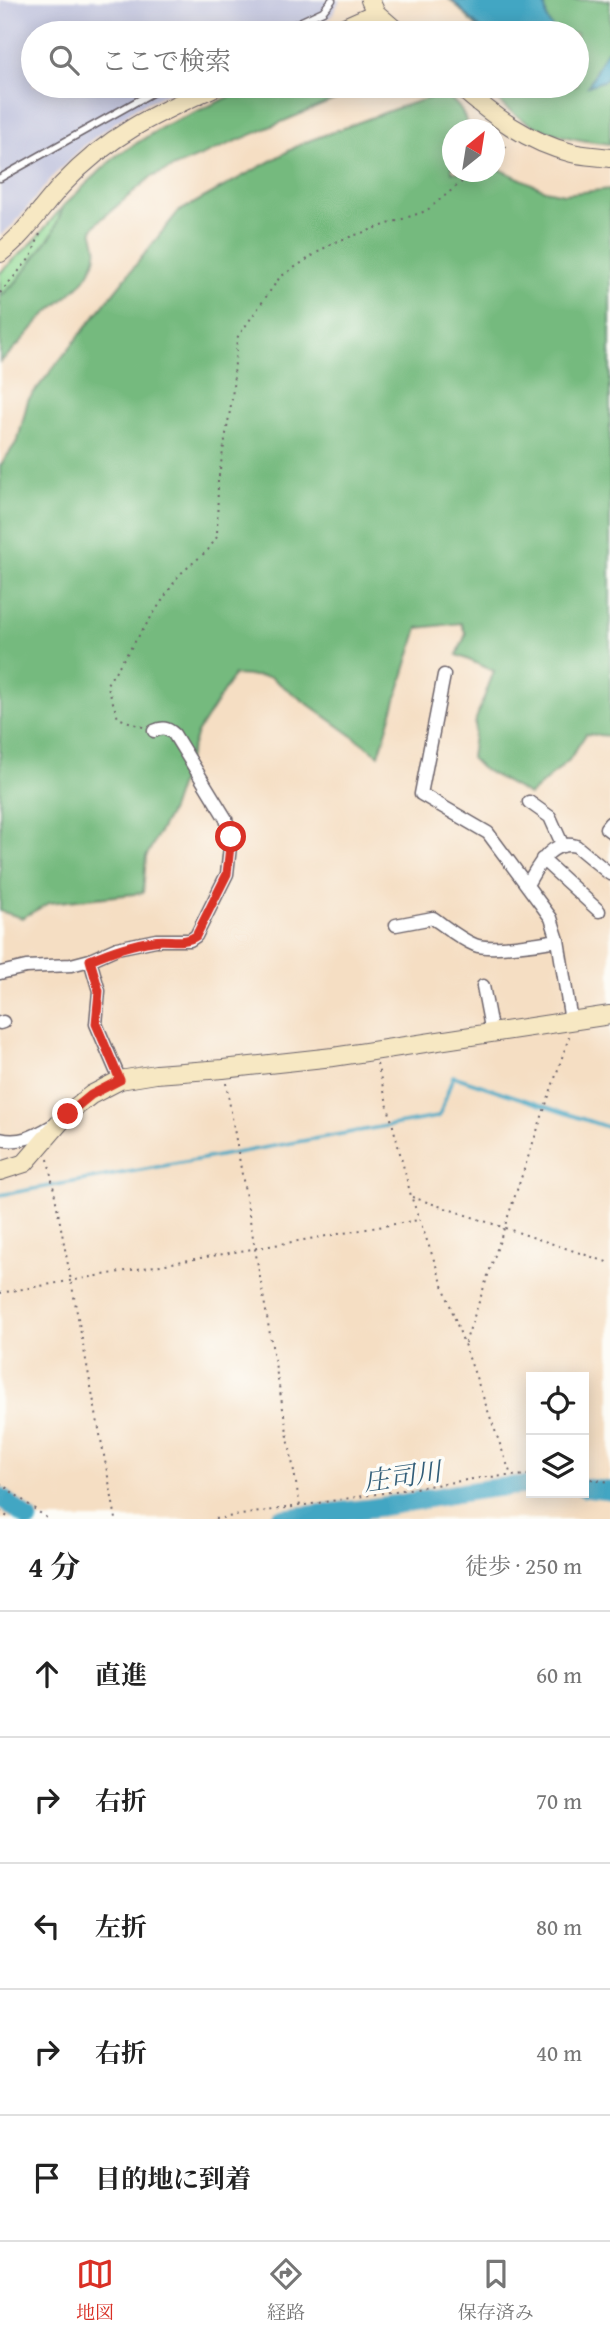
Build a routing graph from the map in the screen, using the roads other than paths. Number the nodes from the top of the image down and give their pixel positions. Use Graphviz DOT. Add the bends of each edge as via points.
graph roads {
  1 [pos="332,0"];
  2 [pos="376,11"];
  3 [pos="302,21"];
  4 [pos="356,21"];
  5 [pos="143,98"];
  6 [pos="189,98"];
  7 [pos="473,98"];
  8 [pos="610,158"];
  9 [pos="0,178"];
  10 [pos="0,253"];
  11 [pos="444,675"];
  12 [pos="154,731"];
  13 [pos="529,802"];
  14 [pos="610,823"];
  15 [pos="610,831"];
  16 [pos="563,846"];
  17 [pos="542,859"];
  18 [pos="610,874"];
  19 [pos="528,883"];
  20 [pos="599,911"];
  21 [pos="396,925"];
  22 [pos="558,940"];
  23 [pos="90,960"];
  24 [pos="0,972"];
  25 [pos="483,986"];
  26 [pos="610,1014"];
  27 [pos="573,1020"];
  28 [pos="492,1033"];
  29 [pos="120,1080"];
  30 [pos="63,1119"];
  31 [pos="0,1139"];
  32 [pos="0,1171"];
  1 -- 3 [label="lane" via="323,11"];
  2 -- 4 [label="street"];
  5 -- 9 [label="lane"];
  6 -- 10 [label="street" via="118,135 61,186"];
  7 -- 8 [label="street" via="530,138 572,153"];
  11 -- 19 [label="street" via="421,794 488,833"];
  12 -- 23 [label="street" via="167,729 174,734 226,819 231,837 227,874 190,940 156,940 117,948"];
  13 -- 16 [label="street" via="550,817"];
  14 -- 15 [label="street" via="606,828"];
  16 -- 17 [label="street"];
  16 -- 18 [label="street" via="576,846"];
  17 -- 19 [label="street"];
  17 -- 20 [label="street"];
  19 -- 22 [label="street" via="551,918"];
  21 -- 22 [label="street" via="433,918 484,947"];
  22 -- 27 [label="street"];
  23 -- 24 [label="street"];
  23 -- 29 [label="street" via="99,991 96,1024"];
  25 -- 28 [label="street"];
  26 -- 27 [label="street"];
  27 -- 28 [label="street"];
  28 -- 29 [label="street" via="373,1052"];
  29 -- 30 [label="street" via="91,1095"];
  30 -- 31 [label="street" via="17,1142"];
  30 -- 32 [label="street" via="25,1163"];
}
